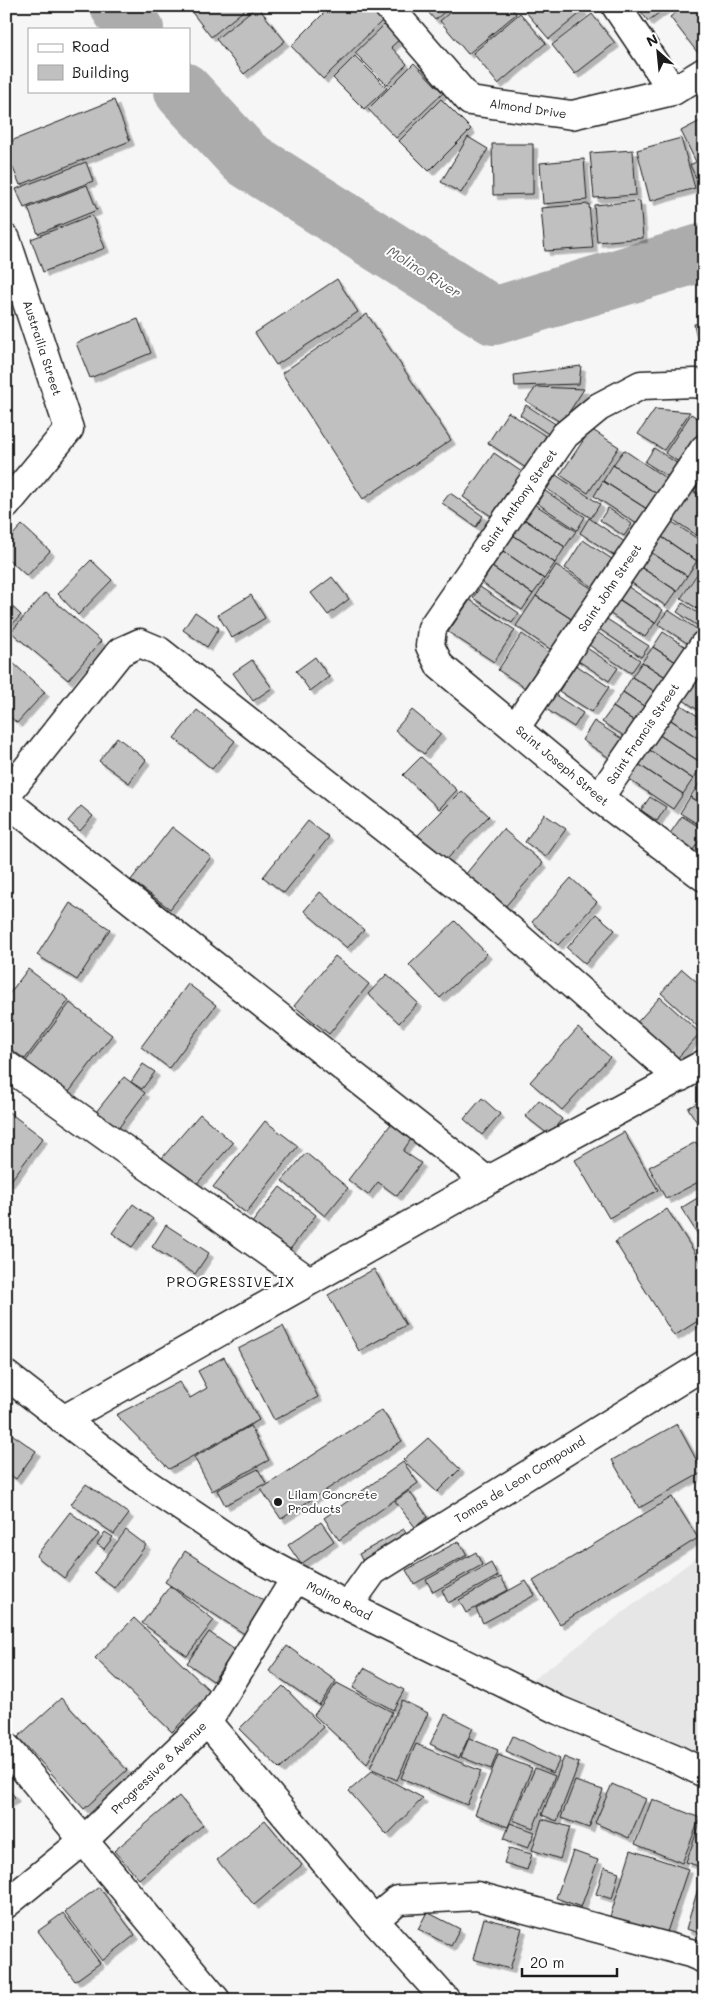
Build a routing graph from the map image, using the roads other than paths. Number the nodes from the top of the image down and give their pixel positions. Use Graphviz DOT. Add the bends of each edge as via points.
graph roads {
  1 [pos="388,6"];
  2 [pos="616,6"];
  3 [pos="704,72"];
  4 [pos="673,91"];
  5 [pos="6,239"];
  6 [pos="704,385"];
  7 [pos="704,449"];
  8 [pos="6,505"];
  9 [pos="704,645"];
  10 [pos="430,646"];
  11 [pos="516,727"];
  12 [pos="6,795"];
  13 [pos="599,798"];
  14 [pos="6,801"];
  15 [pos="701,869"];
  16 [pos="704,1064"];
  17 [pos="6,1065"];
  18 [pos="679,1078"];
  19 [pos="487,1181"];
  20 [pos="309,1281"];
  21 [pos="704,1365"];
  22 [pos="6,1375"];
  23 [pos="64,1420"];
  24 [pos="295,1579"];
  25 [pos="348,1606"];
  26 [pos="207,1722"];
  27 [pos="6,1747"];
  28 [pos="704,1772"];
  29 [pos="83,1841"];
  30 [pos="6,1904"];
  31 [pos="374,1920"];
  32 [pos="704,1959"];
  33 [pos="216,2000"];
  34 [pos="446,2000"];
  1 -- 4 [label="street, Almond Drive" via="470,101 572,115"];
  2 -- 4 [label="street"];
  3 -- 4 [label="street, Almond Drive"];
  5 -- 8 [label="street, Austrailia Street" via="69,429"];
  6 -- 10 [label="street, Saint Anthony Street" via="641,385 599,407 565,435 432,628"];
  7 -- 11 [label="street, Saint John Street"];
  9 -- 13 [label="street, Saint Francis Street"];
  10 -- 11 [label="street, Saint Joseph Street" via="440,666"];
  11 -- 13 [label="street, Saint Joseph Street"];
  12 -- 18 [label="street" via="120,652 140,642 159,651 482,905"];
  13 -- 15 [label="street, Saint Joseph Street"];
  14 -- 19 [label="street"];
  16 -- 18 [label="street"];
  17 -- 20 [label="street"];
  18 -- 19 [label="street"];
  19 -- 20 [label="street"];
  20 -- 23 [label="street"];
  21 -- 25 [label="street, Tomas de Leon Compound" via="373,1571"];
  22 -- 23 [label="street, Molino Road"];
  23 -- 24 [label="street, Molino Road" via="147,1484 252,1555"];
  24 -- 25 [label="street, Molino Road"];
  24 -- 26 [label="street, Progressive 8 Avenue"];
  25 -- 28 [label="street, Molino Road" via="558,1710"];
  26 -- 29 [label="street, Progressive 8 Avenue"];
  26 -- 31 [label="street"];
  27 -- 29 [label="street"];
  29 -- 30 [label="street, Progressive 8 Avenue"];
  29 -- 33 [label="street"];
  31 -- 32 [label="street" via="398,1900 477,1896"];
  31 -- 34 [label="street"];
}
